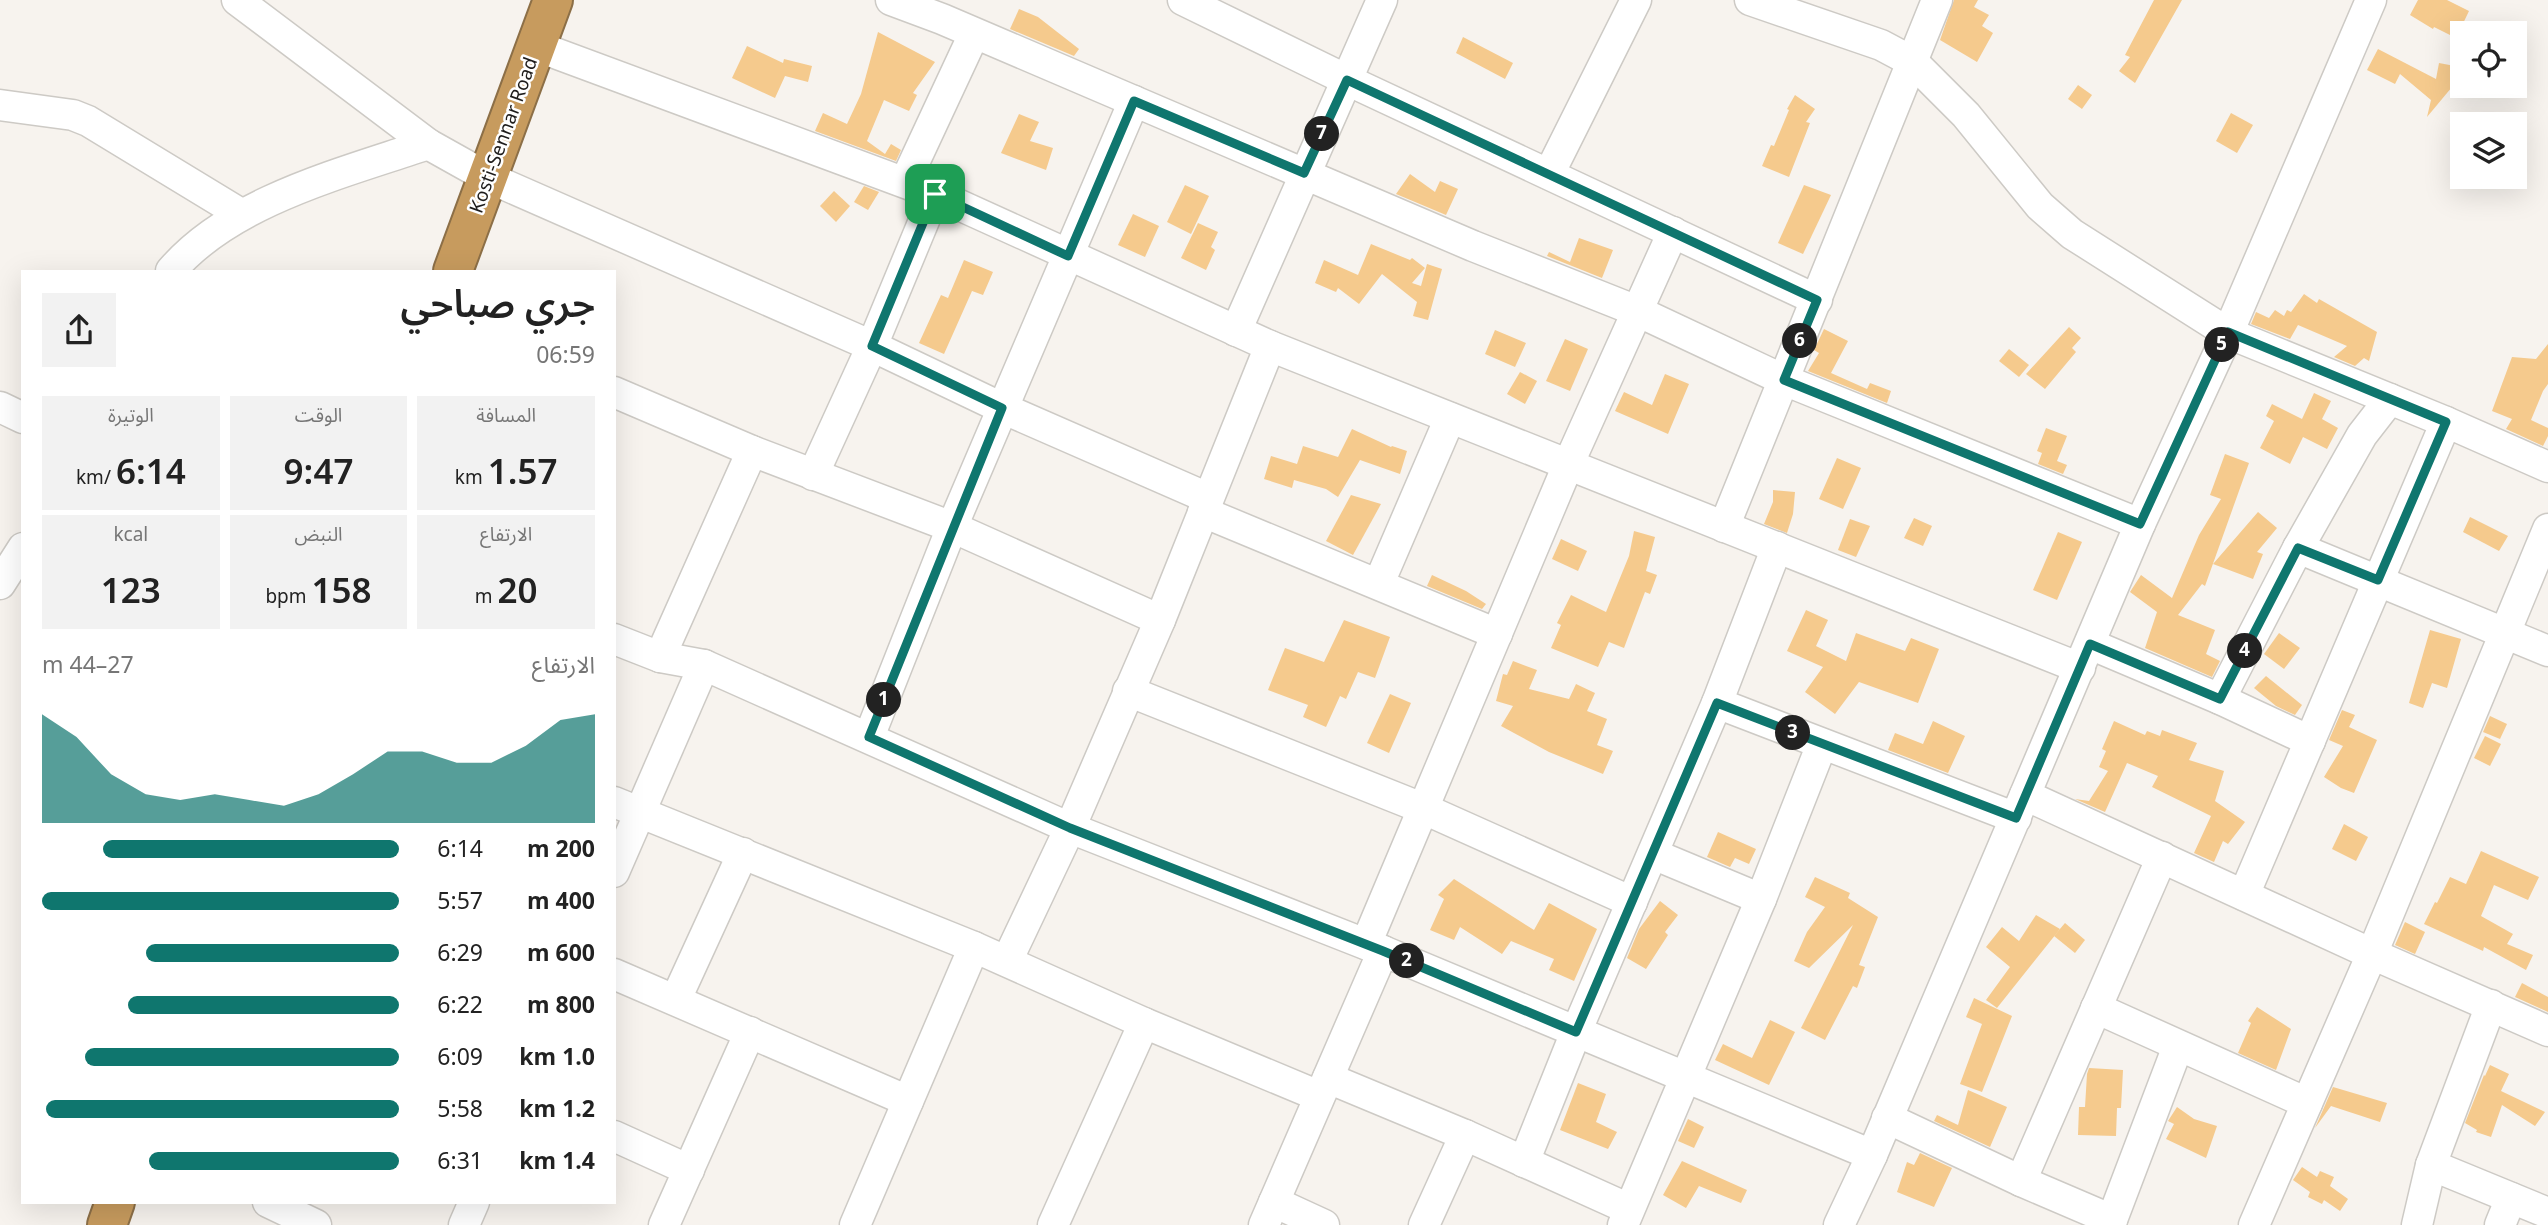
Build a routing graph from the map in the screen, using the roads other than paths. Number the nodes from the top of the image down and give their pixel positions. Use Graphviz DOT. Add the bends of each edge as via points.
graph roads {
  1 [pos="237,0"];
  2 [pos="553,0"];
  3 [pos="891,0"];
  4 [pos="1182,0"];
  5 [pos="1382,0"];
  6 [pos="1636,0"];
  7 [pos="1750,0"];
  8 [pos="1937,0"];
  9 [pos="2371,0"];
  10 [pos="267,9"];
  11 [pos="946,9"];
  12 [pos="974,34"];
  13 [pos="536,46"];
  14 [pos="1913,62"];
  15 [pos="1347,80"];
  16 [pos="1134,101"];
  17 [pos="0,104"];
  18 [pos="428,144"];
  19 [pos="1304,173"];
  20 [pos="1549,174"];
  21 [pos="487,177"];
  22 [pos="905,182"];
  23 [pos="935,194"];
  24 [pos="241,214"];
  25 [pos="1674,232"];
  26 [pos="1068,256"];
  27 [pos="173,270"];
  28 [pos="453,270"];
  29 [pos="1817,300"];
  30 [pos="1637,312"];
  31 [pos="1236,331"];
  32 [pos="2228,332"];
  33 [pos="872,346"];
  34 [pos="1270,346"];
  35 [pos="1784,380"];
  36 [pos="616,393"];
  37 [pos="2390,399"];
  38 [pos="0,407"];
  39 [pos="1002,408"];
  40 [pos="21,417"];
  41 [pos="1450,418"];
  42 [pos="2446,422"];
  43 [pos="752,451"];
  44 [pos="1568,465"];
  45 [pos="2548,467"];
  46 [pos="813,475"];
  47 [pos="1205,505"];
  48 [pos="2140,524"];
  49 [pos="952,527"];
  50 [pos="1724,527"];
  51 [pos="2548,529"];
  52 [pos="1777,547"];
  53 [pos="2298,548"];
  54 [pos="21,551"];
  55 [pos="2378,580"];
  56 [pos="1379,583"];
  57 [pos="0,584"];
  58 [pos="1160,620"];
  59 [pos="2505,632"];
  60 [pos="1497,634"];
  61 [pos="616,640"];
  62 [pos="2548,651"];
  63 [pos="2085,656"];
  64 [pos="660,657"];
  65 [pos="704,665"];
  66 [pos="1128,691"];
  67 [pos="2220,699"];
  68 [pos="1717,703"];
  69 [pos="869,737"];
  70 [pos="2309,741"];
  71 [pos="1822,744"];
  72 [pos="627,806"];
  73 [pos="2020,806"];
  74 [pos="1422,808"];
  75 [pos="1070,828"];
  76 [pos="743,853"];
  77 [pos="1653,854"];
  78 [pos="2162,858"];
  79 [pos="616,862"];
  80 [pos="2244,895"];
  81 [pos="1761,899"];
  82 [pos="1632,902"];
  83 [pos="974,947"];
  84 [pos="1374,948"];
  85 [pos="2372,954"];
  86 [pos="1007,961"];
  87 [pos="616,975"];
  88 [pos="676,999"];
  89 [pos="2491,1005"];
  90 [pos="2096,1008"];
  91 [pos="1144,1023"];
  92 [pos="2548,1031"];
  93 [pos="750,1032"];
  94 [pos="1576,1032"];
  95 [pos="2178,1046"];
  96 [pos="1686,1078"];
  97 [pos="1324,1087"];
  98 [pos="908,1101"];
  99 [pos="2307,1103"];
  100 [pos="1887,1118"];
  101 [pos="1465,1135"];
  102 [pos="616,1137"];
  103 [pos="1872,1155"];
  104 [pos="1524,1162"];
  105 [pos="2431,1165"];
  106 [pos="689,1170"];
  107 [pos="2021,1181"];
  108 [pos="114,1204"];
  109 [pos="272,1204"];
  110 [pos="473,1204"];
  111 [pos="2506,1212"];
  112 [pos="1269,1213"];
  113 [pos="2548,1213"];
  114 [pos="1626,1217"];
  115 [pos="2111,1222"];
  116 [pos="107,1225"];
  117 [pos="316,1225"];
  118 [pos="464,1225"];
  119 [pos="664,1225"];
  120 [pos="855,1225"];
  121 [pos="1053,1225"];
  122 [pos="1324,1225"];
  123 [pos="1424,1225"];
  124 [pos="1839,1225"];
  125 [pos="2254,1225"];
  126 [pos="2417,1225"];
  1 -- 10 [label="street"];
  2 -- 13 [label="highway, Kosti-Sennar Road"];
  3 -- 11 [label="street"];
  4 -- 15 [label="street"];
  5 -- 15 [label="street"];
  6 -- 20 [label="street"];
  7 -- 14 [label="street" via="1881,45"];
  8 -- 14 [label="street"];
  9 -- 32 [label="street"];
  10 -- 18 [label="street"];
  11 -- 12 [label="street"];
  12 -- 16 [label="street"];
  12 -- 22 [label="street"];
  13 -- 21 [label="highway, Kosti-Sennar Road"];
  13 -- 22 [label="street"];
  14 -- 29 [label="street"];
  14 -- 32 [label="street" via="1965,115 2040,206 2071,234"];
  15 -- 19 [label="street"];
  15 -- 20 [label="street"];
  16 -- 19 [label="street"];
  16 -- 26 [label="street"];
  17 -- 24 [label="street" via="88,121"];
  18 -- 21 [label="street"];
  18 -- 24 [label="street"];
  19 -- 30 [label="street"];
  19 -- 31 [label="street"];
  20 -- 25 [label="street"];
  21 -- 28 [label="highway, Kosti-Sennar Road"];
  21 -- 33 [label="street"];
  22 -- 23 [label="street"];
  23 -- 26 [label="street"];
  23 -- 33 [label="street"];
  24 -- 27 [label="street" via="207,236"];
  25 -- 29 [label="street"];
  25 -- 30 [label="street"];
  26 -- 31 [label="street"];
  26 -- 39 [label="street"];
  29 -- 35 [label="street"];
  30 -- 35 [label="street"];
  30 -- 44 [label="street"];
  31 -- 34 [label="street"];
  32 -- 37 [label="street"];
  32 -- 48 [label="street"];
  33 -- 39 [label="street"];
  33 -- 46 [label="street"];
  34 -- 41 [label="street"];
  34 -- 47 [label="street"];
  35 -- 48 [label="street"];
  35 -- 50 [label="street"];
  36 -- 43 [label="street"];
  37 -- 42 [label="street"];
  37 -- 53 [label="street" via="2362,435"];
  38 -- 40 [label="street"];
  39 -- 47 [label="street"];
  39 -- 49 [label="street"];
  41 -- 44 [label="street"];
  41 -- 56 [label="street"];
  42 -- 45 [label="street"];
  42 -- 55 [label="street"];
  43 -- 46 [label="street"];
  43 -- 64 [label="street"];
  44 -- 50 [label="street"];
  44 -- 60 [label="street"];
  46 -- 49 [label="street"];
  47 -- 56 [label="street"];
  47 -- 58 [label="street"];
  48 -- 63 [label="street"];
  49 -- 58 [label="street"];
  49 -- 69 [label="street"];
  50 -- 52 [label="street"];
  51 -- 59 [label="street"];
  52 -- 63 [label="street"];
  52 -- 68 [label="street"];
  53 -- 55 [label="street"];
  53 -- 67 [label="street"];
  54 -- 57 [label="street"];
  55 -- 59 [label="street"];
  55 -- 70 [label="street"];
  56 -- 60 [label="street"];
  58 -- 66 [label="street"];
  59 -- 62 [label="street"];
  59 -- 85 [label="street"];
  60 -- 74 [label="street"];
  61 -- 64 [label="street"];
  63 -- 67 [label="street"];
  63 -- 73 [label="street"];
  64 -- 65 [label="street"];
  65 -- 69 [label="street"];
  65 -- 72 [label="street"];
  66 -- 74 [label="street"];
  66 -- 75 [label="street"];
  67 -- 70 [label="street"];
  68 -- 71 [label="street"];
  68 -- 77 [label="street"];
  69 -- 75 [label="street"];
  70 -- 80 [label="street"];
  71 -- 73 [label="street"];
  71 -- 81 [label="street"];
  72 -- 76 [label="street"];
  72 -- 79 [label="street"];
  73 -- 78 [label="street"];
  73 -- 100 [label="street"];
  74 -- 82 [label="street"];
  74 -- 84 [label="street"];
  75 -- 84 [label="street"];
  75 -- 86 [label="street"];
  76 -- 83 [label="street"];
  76 -- 88 [label="street"];
  77 -- 81 [label="street"];
  77 -- 82 [label="street"];
  78 -- 80 [label="street"];
  78 -- 90 [label="street"];
  80 -- 85 [label="street"];
  81 -- 96 [label="street"];
  82 -- 94 [label="street"];
  83 -- 86 [label="street"];
  83 -- 98 [label="street"];
  84 -- 94 [label="street"];
  84 -- 97 [label="street"];
  85 -- 89 [label="street"];
  85 -- 99 [label="street"];
  86 -- 91 [label="street"];
  87 -- 88 [label="street"];
  88 -- 93 [label="street"];
  89 -- 92 [label="street"];
  89 -- 105 [label="street"];
  90 -- 95 [label="street"];
  90 -- 107 [label="street"];
  91 -- 97 [label="street"];
  91 -- 121 [label="street"];
  93 -- 98 [label="street"];
  93 -- 106 [label="street"];
  94 -- 96 [label="street"];
  94 -- 104 [label="street"];
  95 -- 99 [label="street"];
  95 -- 115 [label="street"];
  96 -- 103 [label="street"];
  96 -- 114 [label="street"];
  97 -- 101 [label="street"];
  97 -- 112 [label="street"];
  98 -- 120 [label="street"];
  99 -- 125 [label="street"];
  100 -- 103 [label="street"];
  100 -- 107 [label="street"];
  101 -- 104 [label="street"];
  101 -- 123 [label="street"];
  102 -- 106 [label="street"];
  103 -- 124 [label="street"];
  104 -- 114 [label="street"];
  105 -- 111 [label="street"];
  105 -- 126 [label="street"];
  106 -- 119 [label="street"];
  107 -- 115 [label="street"];
  108 -- 116 [label="highway"];
  109 -- 117 [label="street"];
  110 -- 118 [label="street"];
  111 -- 113 [label="street"];
  112 -- 122 [label="street"];
}
